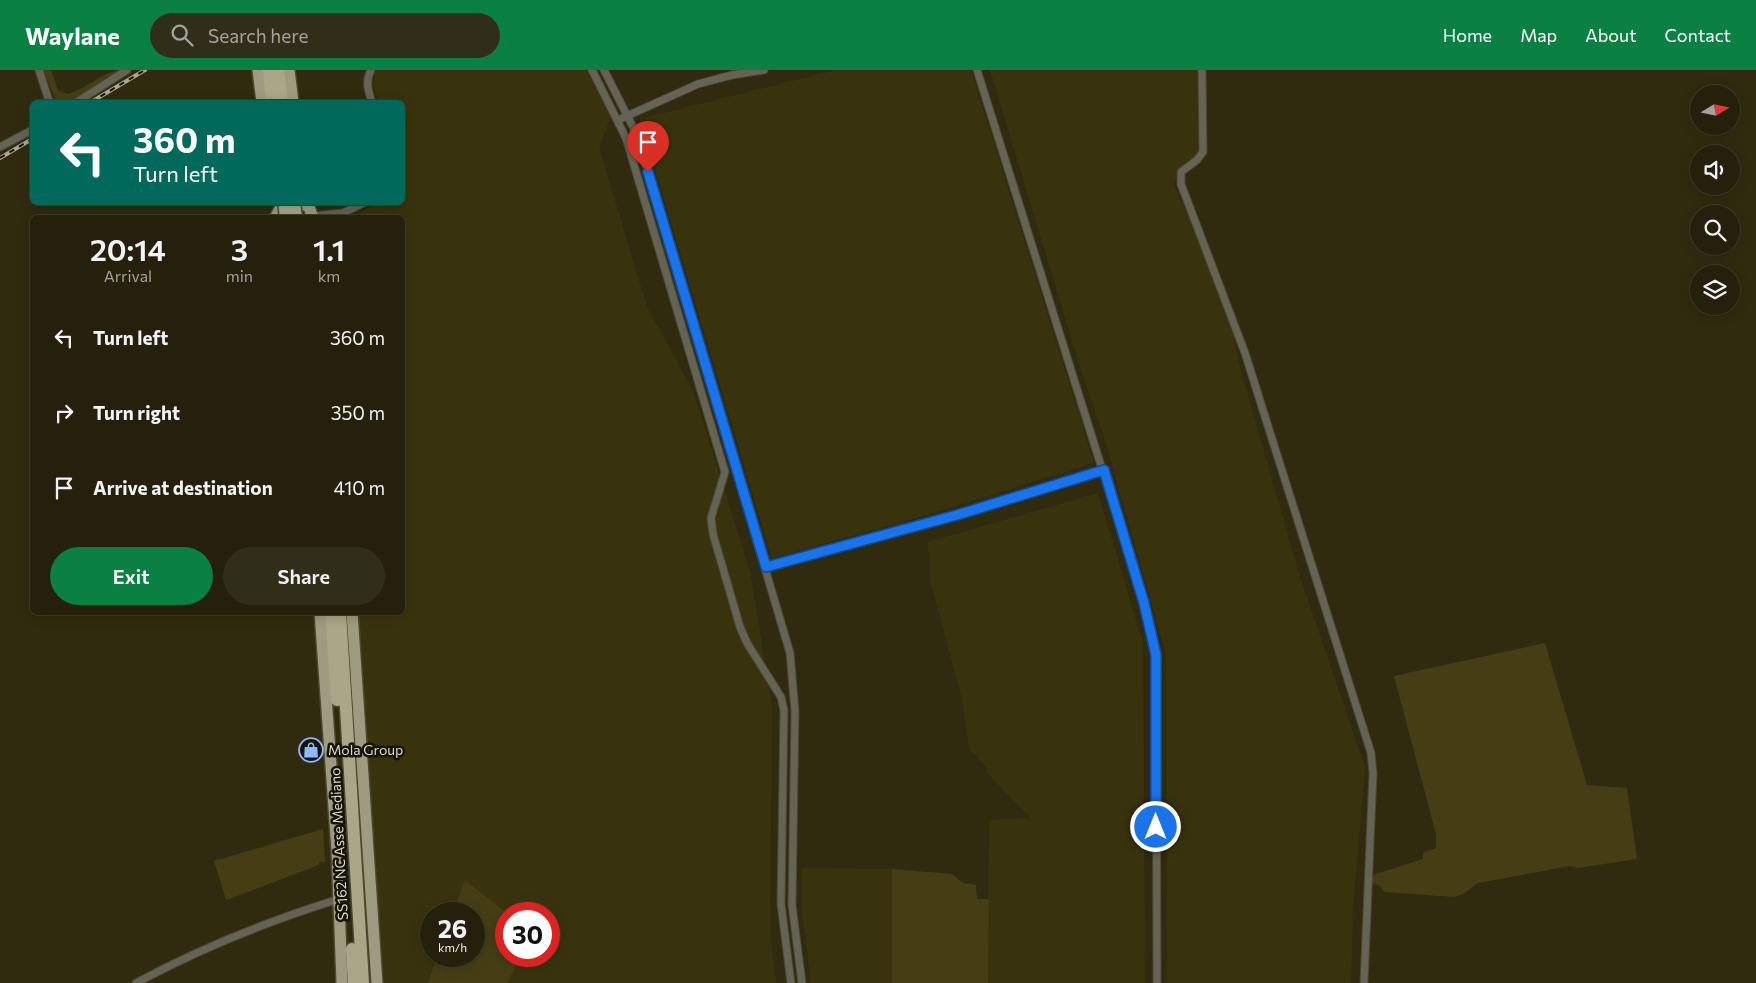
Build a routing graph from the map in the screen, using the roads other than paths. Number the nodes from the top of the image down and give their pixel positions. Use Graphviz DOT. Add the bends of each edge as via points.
graph roads {
  1 [pos="39,70"];
  2 [pos="127,70"];
  3 [pos="258,70"];
  4 [pos="268,70"];
  5 [pos="278,70"];
  6 [pos="289,70"];
  7 [pos="371,70"];
  8 [pos="592,70"];
  9 [pos="604,70"];
  10 [pos="764,70"];
  11 [pos="977,70"];
  12 [pos="1202,70"];
  13 [pos="49,100"];
  14 [pos="80,100"];
  15 [pos="262,100"];
  16 [pos="272,100"];
  17 [pos="282,100"];
  18 [pos="292,100"];
  19 [pos="371,100"];
  20 [pos="629,115"];
  21 [pos="618,120"];
  22 [pos="30,131"];
  23 [pos="0,147"];
  24 [pos="304,205"];
  25 [pos="359,205"];
  26 [pos="313,215"];
  27 [pos="328,215"];
  28 [pos="1104,470"];
  29 [pos="766,567"];
  30 [pos="320,615"];
  31 [pos="331,615"];
  32 [pos="340,615"];
  33 [pos="352,615"];
  34 [pos="339,900"];
  35 [pos="136,983"];
  36 [pos="342,983"];
  37 [pos="354,983"];
  38 [pos="365,983"];
  39 [pos="377,983"];
  40 [pos="791,983"];
  41 [pos="802,983"];
  42 [pos="1157,983"];
  43 [pos="1364,983"];
  1 -- 13 [label="street"];
  2 -- 14 [label="street"];
  3 -- 15 [label="main road"];
  4 -- 16 [label="highway"];
  5 -- 17 [label="highway"];
  6 -- 18 [label="main road"];
  7 -- 19 [label="street" via="367,86"];
  8 -- 21 [label="street"];
  9 -- 20 [label="street"];
  10 -- 20 [label="street" via="698,84"];
  11 -- 28 [label="street" via="1064,353"];
  12 -- 43 [label="street" via="1203,152 1181,172 1182,184 1245,353 1373,763"];
  20 -- 21 [label="street"];
  20 -- 29 [label="street"];
  21 -- 40 [label="street" via="725,472 711,518 713,534 740,627 783,702 781,904"];
  22 -- 23 [label="street"];
  24 -- 26 [label="main road"];
  25 -- 27 [label="street" via="343,213"];
  28 -- 29 [label="street" via="957,515"];
  28 -- 42 [label="street" via="1142,593 1156,655"];
  29 -- 41 [label="street" via="790,653 794,692 792,905"];
  30 -- 34 [label="main road"];
  31 -- 37 [label="highway, SS162 NC Asse Mediano"];
  32 -- 38 [label="highway, SS162 NC Asse Mediano"];
  33 -- 39 [label="main road"];
  34 -- 35 [label="street" via="224,940"];
  34 -- 36 [label="main road"];
}
